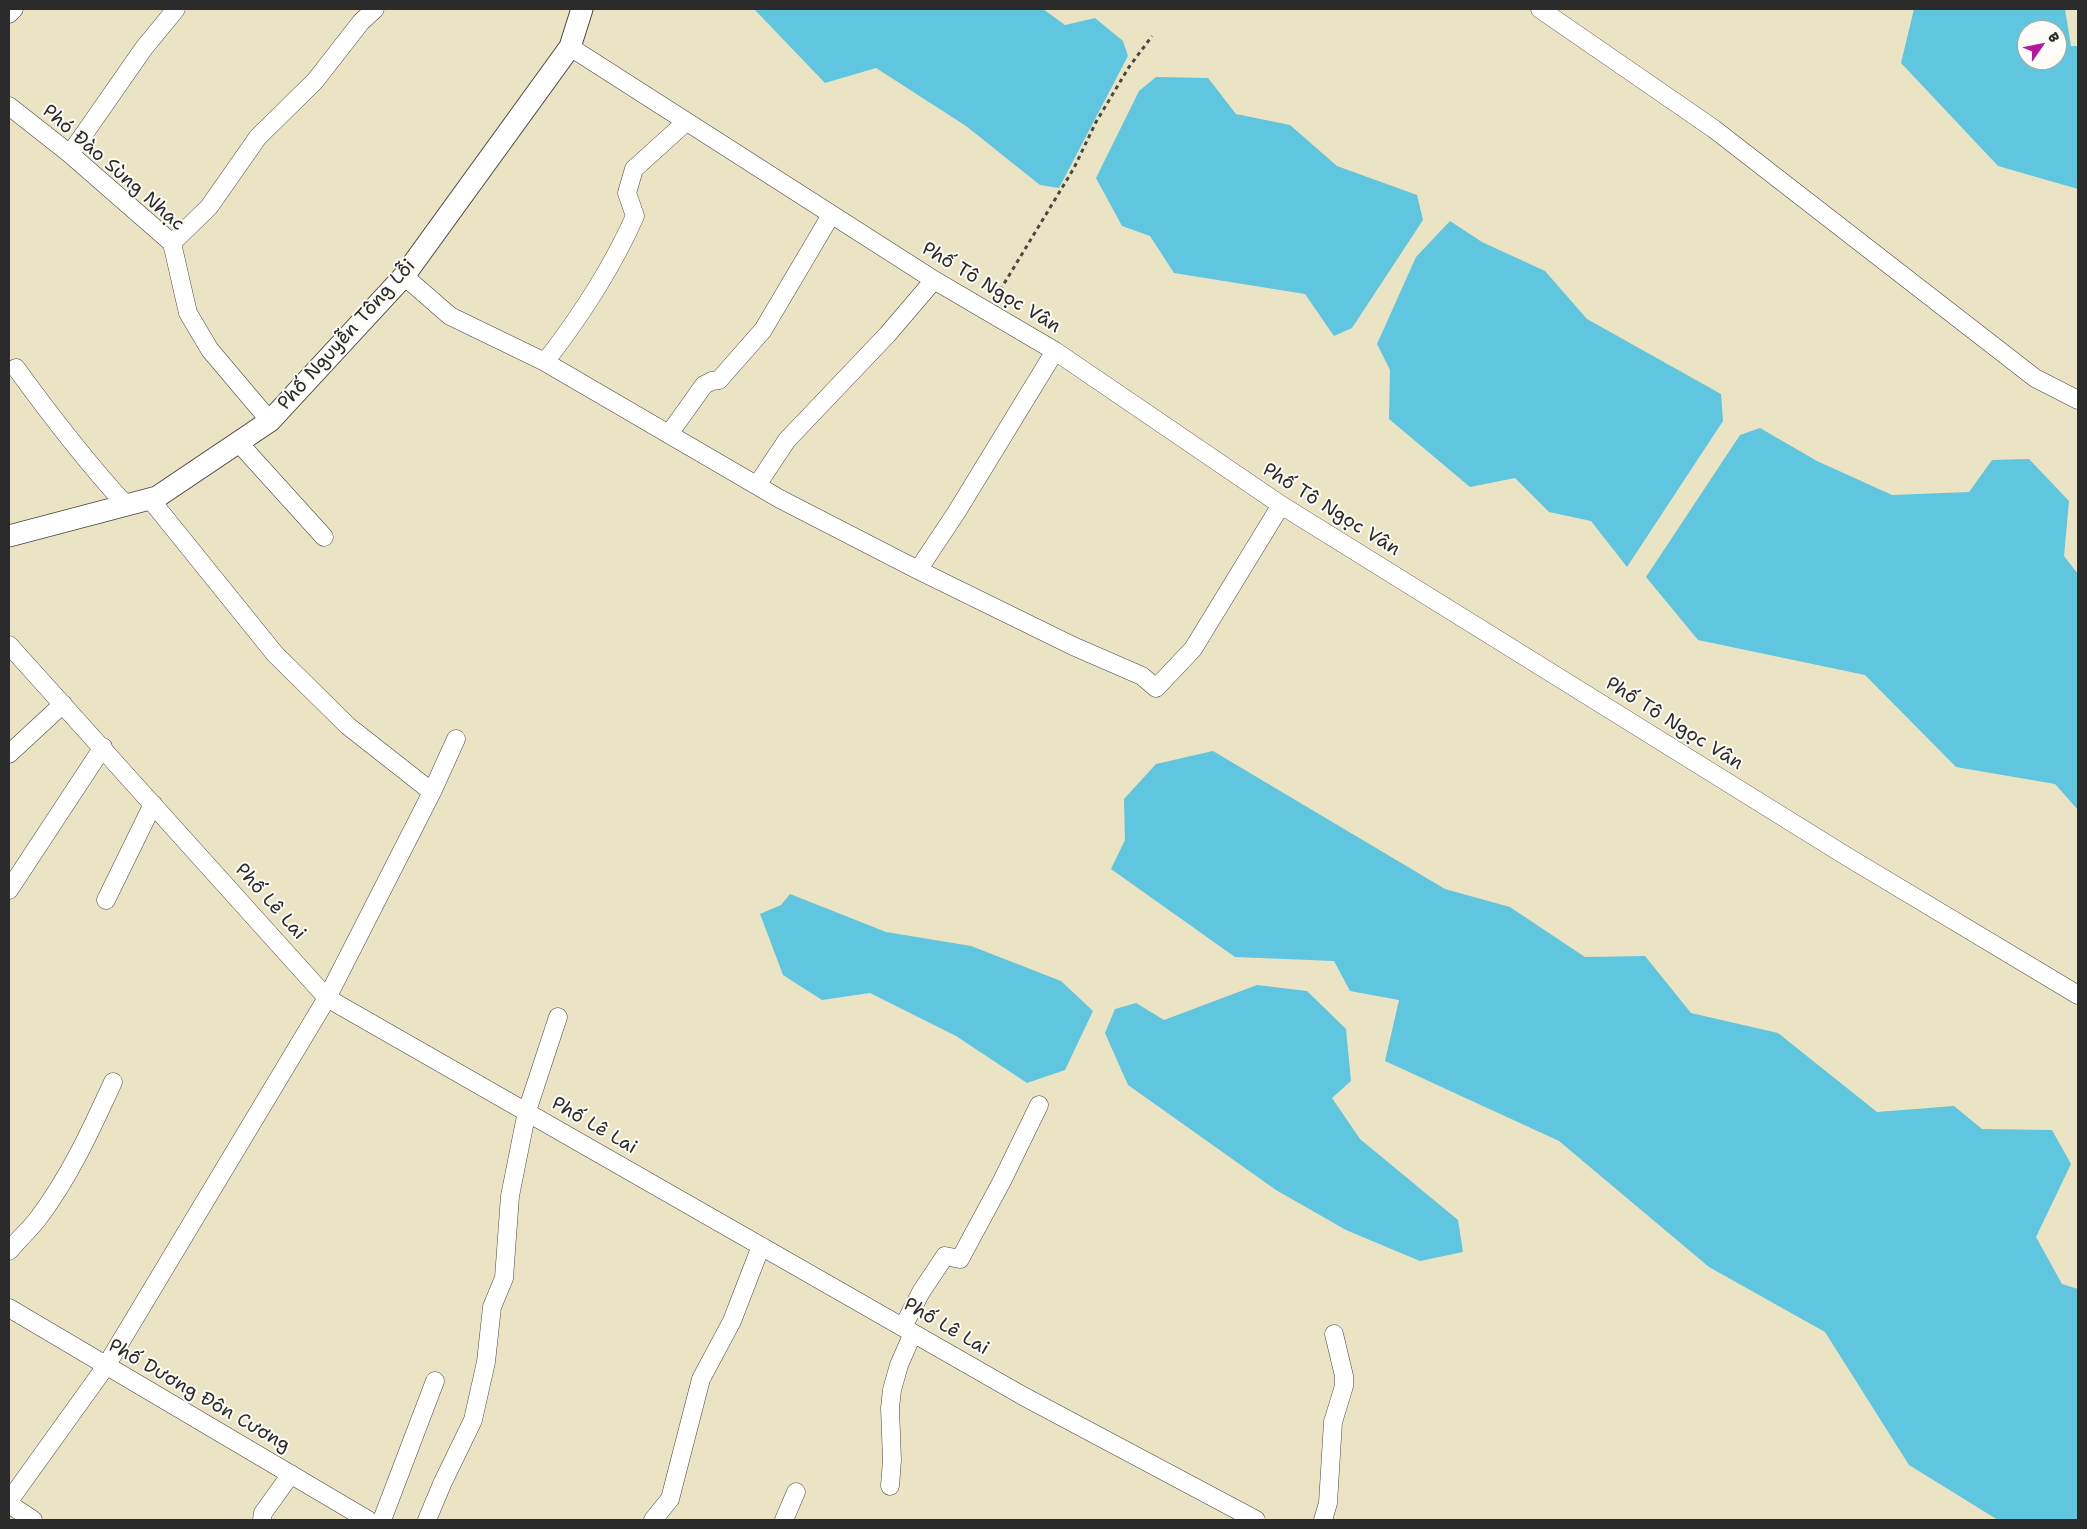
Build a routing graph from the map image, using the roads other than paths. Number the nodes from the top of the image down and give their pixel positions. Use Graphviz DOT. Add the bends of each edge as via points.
graph roads {
  1 [pos="14,9"];
  2 [pos="176,9"];
  3 [pos="375,9"];
  4 [pos="582,9"];
  5 [pos="1540,9"];
  6 [pos="9,14"];
  7 [pos="570,47"];
  8 [pos="9,106"];
  9 [pos="686,122"];
  10 [pos="70,154"];
  11 [pos="831,215"];
  12 [pos="172,243"];
  13 [pos="404,276"];
  14 [pos="934,280"];
  15 [pos="1055,351"];
  16 [pos="545,362"];
  17 [pos="16,368"];
  18 [pos="2078,400"];
  19 [pos="270,420"];
  20 [pos="669,434"];
  21 [pos="238,442"];
  22 [pos="757,486"];
  23 [pos="150,499"];
  24 [pos="126,505"];
  25 [pos="1281,505"];
  26 [pos="9,536"];
  27 [pos="324,537"];
  28 [pos="918,570"];
  29 [pos="9,645"];
  30 [pos="63,704"];
  31 [pos="456,739"];
  32 [pos="103,747"];
  33 [pos="9,754"];
  34 [pos="432,792"];
  35 [pos="153,804"];
  36 [pos="9,890"];
  37 [pos="106,900"];
  38 [pos="2078,995"];
  39 [pos="327,998"];
  40 [pos="558,1017"];
  41 [pos="113,1082"];
  42 [pos="1039,1105"];
  43 [pos="527,1111"];
  44 [pos="760,1246"];
  45 [pos="9,1251"];
  46 [pos="9,1308"];
  47 [pos="908,1330"];
  48 [pos="1334,1334"];
  49 [pos="106,1366"];
  50 [pos="435,1381"];
  51 [pos="291,1474"];
  52 [pos="890,1486"];
  53 [pos="796,1492"];
  54 [pos="9,1502"];
  55 [pos="32,1520"];
  56 [pos="262,1520"];
  57 [pos="368,1520"];
  58 [pos="382,1520"];
  59 [pos="427,1520"];
  60 [pos="653,1520"];
  61 [pos="784,1520"];
  62 [pos="1256,1520"];
  63 [pos="1324,1520"];
  1 -- 6 [label="street"];
  2 -- 10 [label="street" via="144,48"];
  3 -- 12 [label="street" via="314,81 258,136 209,207"];
  4 -- 7 [label="street, Phố Nguyễn Tông Lỗi"];
  5 -- 18 [label="street" via="1714,129 2034,378"];
  7 -- 9 [label="street, Phố Tô Ngọc Vân"];
  7 -- 13 [label="street, Phố Nguyễn Tông Lỗi"];
  8 -- 10 [label="street, Phó Đào Sùng Nhạc"];
  9 -- 11 [label="street, Phố Tô Ngọc Vân"];
  9 -- 16 [label="street" via="634,169 627,193 635,216 619,252"];
  10 -- 12 [label="street, Phó Đào Sùng Nhạc"];
  11 -- 14 [label="street, Phố Tô Ngọc Vân"];
  11 -- 20 [label="street" via="763,330 719,380 704,385"];
  12 -- 19 [label="street, Phó Đào Sùng Nhạc" via="188,313 210,350"];
  13 -- 16 [label="street" via="450,316"];
  13 -- 19 [label="street, Phố Nguyễn Tông Lỗi"];
  14 -- 15 [label="street, Phố Tô Ngọc Vân"];
  14 -- 22 [label="street" via="887,335 787,440"];
  15 -- 25 [label="street, Phố Tô Ngọc Vân"];
  15 -- 28 [label="street"];
  16 -- 20 [label="street"];
  17 -- 24 [label="street" via="56,423"];
  19 -- 21 [label="street, Phố Nguyễn Tông Lỗi"];
  20 -- 22 [label="street"];
  21 -- 23 [label="street, Phố Nguyễn Tông Lỗi"];
  21 -- 27 [label="street"];
  22 -- 28 [label="street"];
  23 -- 24 [label="street, Phố Nguyễn Tông Lỗi"];
  23 -- 34 [label="street" via="275,654 348,726"];
  24 -- 26 [label="street, Phố Nguyễn Tông Lỗi"];
  25 -- 28 [label="street" via="1193,649 1156,688 1142,676"];
  25 -- 38 [label="street, Phố Tô Ngọc Vân" via="1846,856"];
  29 -- 30 [label="street, Phố Lê Lai"];
  30 -- 32 [label="street, Phố Lê Lai"];
  30 -- 33 [label="street"];
  31 -- 34 [label="street"];
  32 -- 35 [label="street, Phố Lê Lai"];
  32 -- 36 [label="street"];
  34 -- 39 [label="street"];
  35 -- 37 [label="street"];
  35 -- 39 [label="street, Phố Lê Lai"];
  39 -- 43 [label="street, Phố Lê Lai"];
  39 -- 49 [label="street"];
  40 -- 43 [label="street"];
  41 -- 45 [label="street" via="88,1137 58,1189"];
  42 -- 47 [label="street" via="960,1259 945,1256 922,1292"];
  43 -- 44 [label="street, Phố Lê Lai"];
  43 -- 59 [label="street" via="510,1196 504,1278 492,1307 486,1362 473,1420"];
  44 -- 47 [label="street, Phố Lê Lai"];
  44 -- 60 [label="street" via="732,1321 701,1379 670,1500"];
  46 -- 49 [label="street, Phố Dương Đôn Cương"];
  47 -- 52 [label="street" via="892,1390"];
  47 -- 62 [label="street, Phố Lê Lai" via="1023,1396"];
  48 -- 63 [label="street" via="1344,1386 1334,1422"];
  49 -- 51 [label="street, Phố Dương Đôn Cương"];
  49 -- 54 [label="street"];
  50 -- 58 [label="street"];
  51 -- 56 [label="street" via="263,1513"];
  51 -- 57 [label="street, Phố Dương Đôn Cương"];
  53 -- 61 [label="street"];
  54 -- 55 [label="street"];
}
